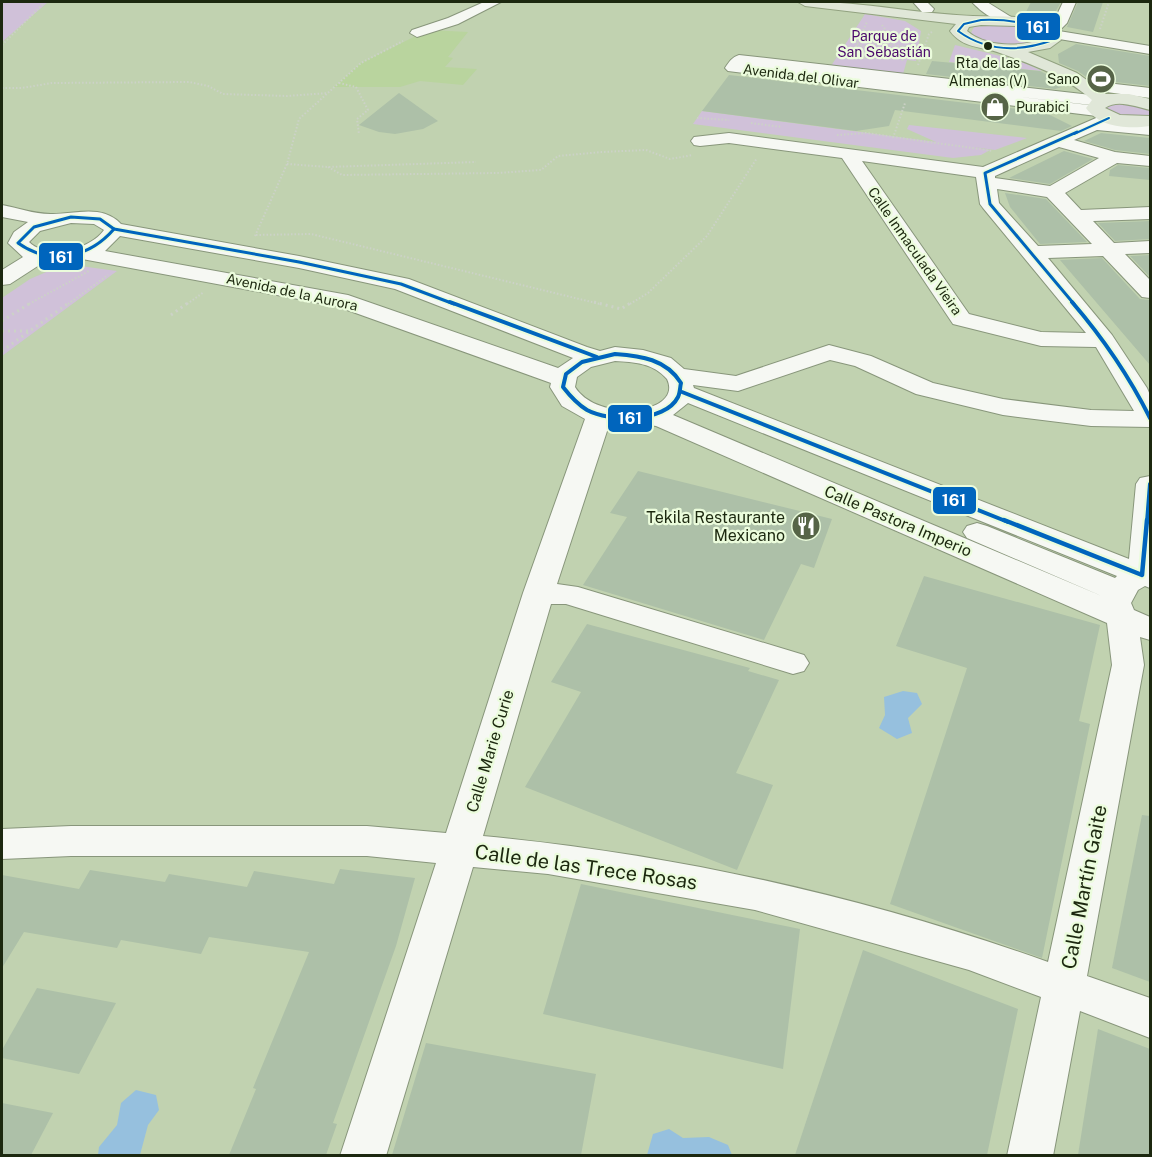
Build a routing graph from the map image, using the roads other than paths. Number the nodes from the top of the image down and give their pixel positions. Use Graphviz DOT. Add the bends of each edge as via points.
graph roads {
  1 [pos="494,2"];
  2 [pos="805,2"];
  3 [pos="1069,2"];
  4 [pos="897,13"];
  5 [pos="980,13"];
  6 [pos="417,33"];
  7 [pos="961,36"];
  8 [pos="1047,39"];
  9 [pos="1113,45"];
  10 [pos="995,47"];
  11 [pos="1150,50"];
  12 [pos="1150,93"];
  13 [pos="1150,105"];
  14 [pos="1100,107"];
  15 [pos="1150,121"];
  16 [pos="1150,130"];
  17 [pos="1055,140"];
  18 [pos="700,148"];
  19 [pos="848,153"];
  20 [pos="1114,157"];
  21 [pos="1150,161"];
  22 [pos="986,178"];
  23 [pos="1053,192"];
  24 [pos="2,211"];
  25 [pos="1150,213"];
  26 [pos="1078,216"];
  27 [pos="50,220"];
  28 [pos="114,229"];
  29 [pos="10,242"];
  30 [pos="1150,247"];
  31 [pos="1106,249"];
  32 [pos="84,253"];
  33 [pos="1031,253"];
  34 [pos="39,256"];
  35 [pos="2,279"];
  36 [pos="1147,285"];
  37 [pos="1104,339"];
  38 [pos="597,357"];
  39 [pos="563,379"];
  40 [pos="677,391"];
  41 [pos="731,396"];
  42 [pos="599,416"];
  43 [pos="644,417"];
  44 [pos="1150,418"];
  45 [pos="1150,484"];
  46 [pos="538,593"];
  47 [pos="1141,599"];
  48 [pos="794,663"];
  49 [pos="2,844"];
  50 [pos="460,849"];
  51 [pos="1065,986"];
  52 [pos="1150,1018"];
  53 [pos="363,1155"];
  54 [pos="1030,1155"];
  1 -- 6 [label="street"];
  2 -- 4 [label="main road"];
  3 -- 8 [label="street"];
  4 -- 5 [label="main road"];
  4 -- 7 [label="main road"];
  5 -- 7 [label="main road" via="959,27"];
  5 -- 8 [label="main road" via="1015,17"];
  7 -- 10 [label="main road"];
  8 -- 9 [label="street"];
  8 -- 9 [label="street"];
  8 -- 10 [label="main road" via="1022,49"];
  8 -- 14 [label="main road" via="1048,58"];
  9 -- 11 [label="street"];
  10 -- 14 [label="main road" via="1044,64 1092,90"];
  12 -- 14 [label="street"];
  13 -- 14 [label="main road" via="1129,100"];
  14 -- 14 [label="street, Avenida del Olivar" via="733,68 739,60"];
  14 -- 15 [label="main road" via="1131,122"];
  14 -- 16 [label="street"];
  14 -- 17 [label="street"];
  17 -- 20 [label="street"];
  17 -- 22 [label="street"];
  18 -- 19 [label="street" via="729,138"];
  19 -- 22 [label="street"];
  19 -- 37 [label="street, Calle Inmaculada Vieira" via="961,319 1041,339"];
  20 -- 21 [label="street"];
  20 -- 23 [label="street"];
  22 -- 23 [label="street"];
  22 -- 33 [label="street" via="990,204"];
  23 -- 26 [label="street"];
  24 -- 27 [label="street"];
  25 -- 26 [label="street"];
  26 -- 31 [label="street"];
  27 -- 28 [label="street, Avenida de la Aurora" via="91,217 110,222"];
  27 -- 29 [label="street"];
  28 -- 32 [label="street" via="111,238"];
  28 -- 38 [label="street, Avenida de la Aurora" via="251,244 401,284"];
  29 -- 34 [label="street"];
  30 -- 31 [label="street"];
  31 -- 33 [label="street"];
  31 -- 36 [label="street"];
  32 -- 34 [label="street"];
  32 -- 39 [label="street, Avenida de la Aurora" via="340,300"];
  33 -- 37 [label="street"];
  34 -- 35 [label="street"];
  37 -- 44 [label="street" via="1134,364"];
  38 -- 39 [label="street" via="575,366"];
  38 -- 40 [label="street" via="643,357 667,366"];
  39 -- 42 [label="street" via="562,390 568,401"];
  40 -- 41 [label="street"];
  40 -- 43 [label="street"];
  40 -- 47 [label="street"];
  41 -- 44 [label="street" via="829,352 862,361 926,389 1003,407 1091,418"];
  41 -- 47 [label="street"];
  42 -- 43 [label="street"];
  42 -- 46 [label="street, Calle Marie Curie"];
  43 -- 47 [label="street, Calle Pastora Imperio" via="661,419"];
  45 -- 47 [label="street, Calle Martín Gaite"];
  46 -- 48 [label="street" via="567,594"];
  46 -- 50 [label="street, Calle Marie Curie"];
  47 -- 51 [label="street, Calle Martín Gaite"];
  49 -- 50 [label="street, Calle de las Trece Rosas" via="367,841"];
  50 -- 51 [label="street, Calle de las Trece Rosas" via="548,858 754,893 970,952"];
  50 -- 53 [label="street, Calle Marie Curie"];
  51 -- 52 [label="street, Calle de las Trece Rosas"];
  51 -- 54 [label="street, Calle Martín Gaite"];
}
